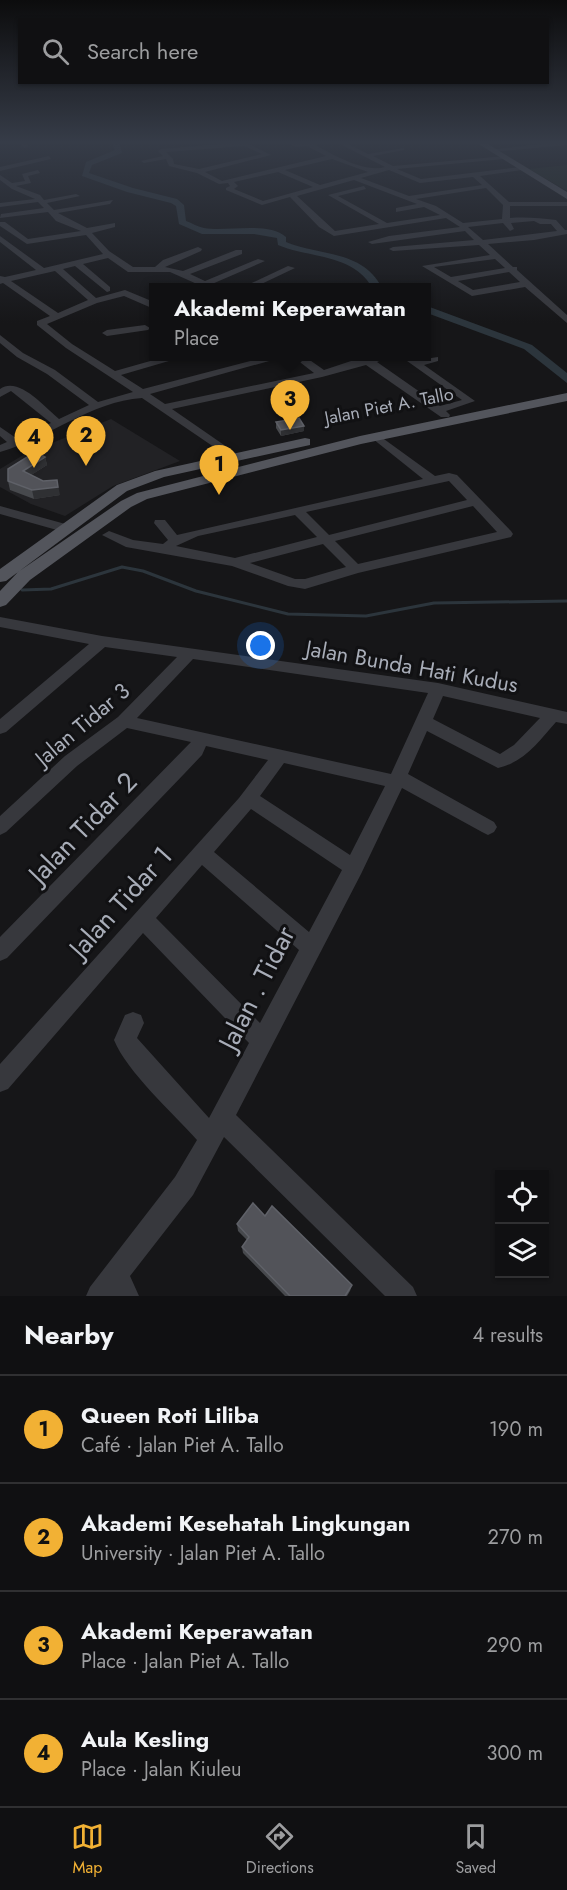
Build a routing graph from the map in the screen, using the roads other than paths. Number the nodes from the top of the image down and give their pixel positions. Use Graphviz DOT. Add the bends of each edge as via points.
graph roads {
  1 [pos="37,201"];
  2 [pos="42,201"];
  3 [pos="255,201"];
  4 [pos="273,201"];
  5 [pos="302,201"];
  6 [pos="344,201"];
  7 [pos="415,201"];
  8 [pos="504,201"];
  9 [pos="110,202"];
  10 [pos="507,204"];
  11 [pos="567,204"];
  12 [pos="0,205"];
  13 [pos="424,205"];
  14 [pos="399,210"];
  15 [pos="52,211"];
  16 [pos="447,216"];
  17 [pos="85,218"];
  18 [pos="2,220"];
  19 [pos="506,220"];
  20 [pos="64,222"];
  21 [pos="384,224"];
  22 [pos="112,225"];
  23 [pos="464,227"];
  24 [pos="88,231"];
  25 [pos="564,232"];
  26 [pos="525,237"];
  27 [pos="0,238"];
  28 [pos="481,241"];
  29 [pos="372,242"];
  30 [pos="198,249"];
  31 [pos="393,249"];
  32 [pos="239,252"];
  33 [pos="110,255"];
  34 [pos="499,256"];
  35 [pos="261,261"];
  36 [pos="77,262"];
  37 [pos="57,268"];
  38 [pos="158,268"];
  39 [pos="291,268"];
  40 [pos="514,269"];
  41 [pos="42,272"];
  42 [pos="183,274"];
  43 [pos="1,280"];
  44 [pos="450,280"];
  45 [pos="202,283"];
  46 [pos="215,283"];
  47 [pos="256,283"];
  48 [pos="527,284"];
  49 [pos="107,289"];
  50 [pos="94,300"];
  51 [pos="149,304"];
  52 [pos="55,315"];
  53 [pos="149,318"];
  54 [pos="567,320"];
  55 [pos="149,331"];
  56 [pos="107,333"];
  57 [pos="0,338"];
  58 [pos="434,359"];
  59 [pos="431,360"];
  60 [pos="165,361"];
  61 [pos="266,361"];
  62 [pos="303,361"];
  63 [pos="368,361"];
  64 [pos="411,361"];
  65 [pos="426,361"];
  66 [pos="415,364"];
  67 [pos="115,374"];
  68 [pos="322,374"];
  69 [pos="567,390"];
  70 [pos="137,393"];
  71 [pos="0,394"];
  72 [pos="567,397"];
  73 [pos="97,406"];
  74 [pos="506,406"];
  75 [pos="163,408"];
  76 [pos="441,413"];
  77 [pos="58,423"];
  78 [pos="0,430"];
  79 [pos="377,437"];
  80 [pos="15,442"];
  81 [pos="0,449"];
  82 [pos="236,458"];
  83 [pos="431,479"];
  84 [pos="475,502"];
  85 [pos="0,510"];
  86 [pos="297,510"];
  87 [pos="160,523"];
  88 [pos="64,528"];
  89 [pos="109,535"];
  90 [pos="327,539"];
  91 [pos="171,544"];
  92 [pos="234,562"];
  93 [pos="355,569"];
  94 [pos="10,578"];
  95 [pos="0,600"];
  96 [pos="0,622"];
  97 [pos="102,640"];
  98 [pos="189,654"];
  99 [pos="438,689"];
  100 [pos="560,716"];
  101 [pos="124,721"];
  102 [pos="424,722"];
  103 [pos="0,728"];
  104 [pos="200,740"];
  105 [pos="280,756"];
  106 [pos="398,780"];
  107 [pos="249,798"];
  108 [pos="0,827"];
  109 [pos="488,827"];
  110 [pos="201,852"];
  111 [pos="354,868"];
  112 [pos="142,918"];
  113 [pos="310,946"];
  114 [pos="0,951"];
  115 [pos="133,1023"];
  116 [pos="263,1041"];
  117 [pos="0,1082"];
  118 [pos="216,1128"];
  119 [pos="121,1285"];
  120 [pos="99,1296"];
  121 [pos="404,1296"];
  1 -- 12 [label="street"];
  2 -- 15 [label="street"];
  3 -- 4 [label="street" via="263,205"];
  5 -- 21 [label="street" via="320,224 334,234"];
  6 -- 21 [label="street"];
  7 -- 13 [label="street"];
  8 -- 10 [label="street"];
  9 -- 15 [label="street"];
  10 -- 11 [label="street"];
  10 -- 19 [label="street"];
  13 -- 14 [label="street"];
  13 -- 16 [label="street"];
  15 -- 18 [label="street"];
  15 -- 20 [label="street"];
  16 -- 21 [label="street"];
  16 -- 23 [label="street"];
  17 -- 20 [label="street"];
  18 -- 24 [label="street" via="27,242"];
  19 -- 23 [label="street"];
  19 -- 25 [label="street" via="553,222"];
  19 -- 26 [label="street" via="514,232"];
  20 -- 24 [label="street"];
  22 -- 24 [label="street"];
  23 -- 28 [label="street"];
  23 -- 29 [label="street"];
  24 -- 33 [label="street"];
  25 -- 26 [label="street"];
  26 -- 28 [label="street"];
  27 -- 41 [label="street"];
  28 -- 31 [label="street"];
  28 -- 34 [label="street"];
  30 -- 38 [label="street"];
  32 -- 42 [label="street"];
  33 -- 36 [label="street"];
  33 -- 38 [label="street" via="134,272"];
  34 -- 40 [label="street"];
  34 -- 44 [label="street" via="422,263"];
  35 -- 46 [label="street"];
  36 -- 37 [label="street"];
  36 -- 49 [label="street"];
  37 -- 41 [label="street"];
  37 -- 50 [label="street"];
  38 -- 42 [label="street"];
  39 -- 47 [label="street"];
  40 -- 44 [label="street"];
  40 -- 48 [label="street"];
  41 -- 43 [label="street"];
  42 -- 45 [label="street"];
  43 -- 52 [label="street"];
  44 -- 48 [label="street" via="472,293"];
  48 -- 54 [label="street"];
  50 -- 51 [label="street" via="125,293"];
  50 -- 52 [label="street"];
  52 -- 67 [label="street" via="40,323"];
  53 -- 55 [label="street" via="141,321"];
  55 -- 56 [label="street"];
  57 -- 73 [label="street"];
  58 -- 59 [label="street"];
  60 -- 67 [label="street"];
  61 -- 70 [label="street"];
  62 -- 68 [label="street"];
  63 -- 68 [label="street"];
  63 -- 76 [label="street"];
  64 -- 66 [label="street"];
  65 -- 66 [label="street"];
  66 -- 76 [label="street" via="470,401"];
  67 -- 70 [label="street"];
  68 -- 75 [label="street"];
  69 -- 74 [label="main road, Jalan Piet A. Tallo"];
  70 -- 73 [label="street"];
  70 -- 75 [label="street"];
  71 -- 77 [label="street" via="14,388"];
  72 -- 74 [label="main road, Jalan Piet A. Tallo"];
  73 -- 77 [label="street"];
  74 -- 76 [label="main road, Jalan Piet A. Tallo"];
  74 -- 79 [label="main road, Jalan Piet A. Tallo"];
  75 -- 82 [label="street"];
  76 -- 82 [label="main road, Jalan Piet A. Tallo"];
  77 -- 80 [label="street"];
  78 -- 80 [label="street"];
  79 -- 83 [label="street"];
  79 -- 94 [label="main road, Jalan Piet A. Tallo" via="142,496"];
  80 -- 81 [label="street"];
  82 -- 88 [label="main road, Jalan Piet A. Tallo" via="160,474 122,488"];
  83 -- 84 [label="street" via="453,478"];
  83 -- 86 [label="street"];
  84 -- 90 [label="street"];
  84 -- 93 [label="street" via="506,534"];
  85 -- 88 [label="street"];
  86 -- 90 [label="street"];
  86 -- 91 [label="street"];
  87 -- 91 [label="street"];
  88 -- 94 [label="main road, Jalan Piet A. Tallo"];
  89 -- 91 [label="street" via="131,544"];
  90 -- 92 [label="street"];
  90 -- 93 [label="street"];
  91 -- 92 [label="street"];
  92 -- 93 [label="street" via="301,584"];
  94 -- 95 [label="main road"];
  96 -- 97 [label="street, Jalan Bunda Hati Kudus"];
  97 -- 98 [label="street, Jalan Bunda Hati Kudus"];
  97 -- 103 [label="street"];
  98 -- 99 [label="street, Jalan Bunda Hati Kudus"];
  98 -- 101 [label="street, Jalan Tidar 3"];
  99 -- 100 [label="street, Jalan Bunda Hati Kudus"];
  99 -- 102 [label="street, Jalan . Tidar"];
  100 -- 102 [label="street" via="515,756 498,761"];
  101 -- 104 [label="street"];
  101 -- 108 [label="street, Jalan Tidar 3" via="71,761"];
  102 -- 106 [label="street, Jalan . Tidar"];
  104 -- 105 [label="street"];
  104 -- 114 [label="street, Jalan Tidar 2" via="188,759"];
  105 -- 106 [label="street"];
  105 -- 107 [label="street, Jalan Tidar 1"];
  106 -- 109 [label="street"];
  106 -- 111 [label="street, Jalan . Tidar"];
  107 -- 110 [label="street, Jalan Tidar 1"];
  107 -- 111 [label="street"];
  110 -- 112 [label="street, Jalan Tidar 1"];
  110 -- 113 [label="street"];
  111 -- 113 [label="street, Jalan . Tidar"];
  112 -- 116 [label="street"];
  112 -- 117 [label="street, Jalan Tidar 1"];
  113 -- 116 [label="street, Jalan . Tidar"];
  115 -- 118 [label="street" via="125,1040 139,1059"];
  116 -- 118 [label="street, Jalan . Tidar"];
  118 -- 119 [label="street, Jalan . Tidar"];
  118 -- 121 [label="street"];
  119 -- 120 [label="street, Jalan . Tidar"];
}
